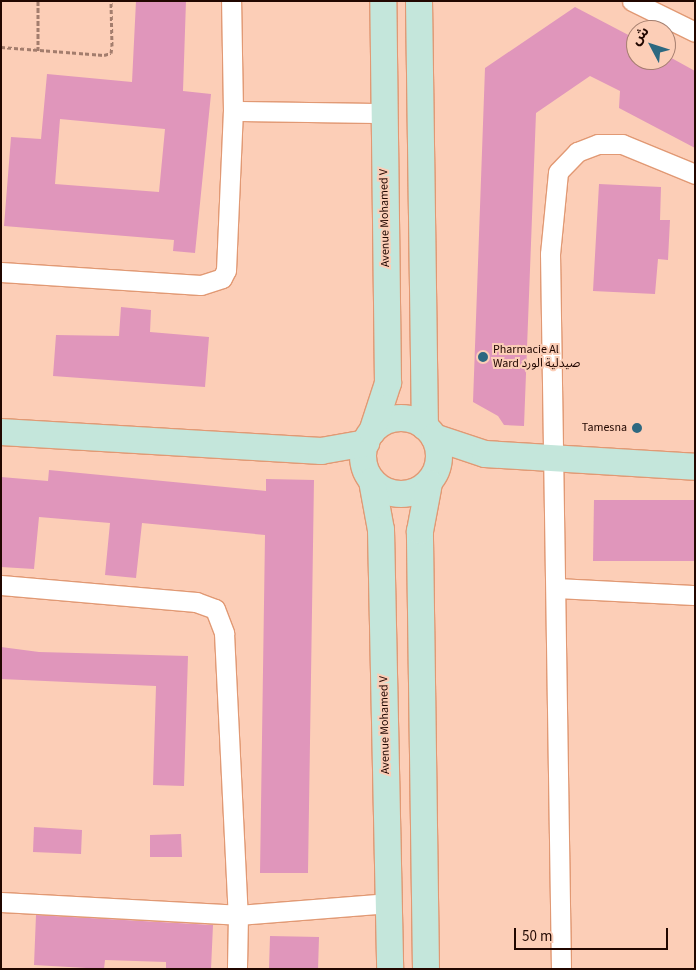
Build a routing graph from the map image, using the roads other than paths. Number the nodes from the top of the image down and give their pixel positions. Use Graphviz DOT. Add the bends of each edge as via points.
graph roads {
  1 [pos="232,1"];
  2 [pos="383,1"];
  3 [pos="419,1"];
  4 [pos="632,1"];
  5 [pos="695,32"];
  6 [pos="233,111"];
  7 [pos="383,112"];
  8 [pos="695,174"];
  9 [pos="1,272"];
  10 [pos="1,432"];
  11 [pos="429,432"];
  12 [pos="486,454"];
  13 [pos="369,456"];
  14 [pos="554,460"];
  15 [pos="695,467"];
  16 [pos="432,477"];
  17 [pos="1,585"];
  18 [pos="556,588"];
  19 [pos="695,595"];
  20 [pos="1,902"];
  21 [pos="390,903"];
  22 [pos="238,915"];
  23 [pos="237,969"];
  24 [pos="390,969"];
  25 [pos="426,969"];
  26 [pos="561,969"];
  1 -- 6 [label="street"];
  2 -- 7 [label="street, Avenue Mohamed V"];
  3 -- 11 [label="street"];
  4 -- 5 [label="street"];
  6 -- 7 [label="street"];
  6 -- 9 [label="street" via="226,270 222,278 201,285"];
  7 -- 13 [label="street, Avenue Mohamed V" via="388,383"];
  8 -- 14 [label="street" via="622,144 598,144 577,152 558,172 550,254"];
  10 -- 13 [label="street"];
  11 -- 12 [label="street"];
  11 -- 13 [label="street" via="401,418 390,420"];
  11 -- 16 [label="street" via="439,455"];
  12 -- 14 [label="street"];
  12 -- 16 [label="street"];
  13 -- 16 [label="street" via="395,494 408,494"];
  13 -- 21 [label="street, Avenue Mohamed V" via="381,530"];
  14 -- 15 [label="street"];
  14 -- 18 [label="street"];
  16 -- 25 [label="street" via="420,531"];
  17 -- 22 [label="street" via="196,602 215,609 224,633"];
  18 -- 19 [label="street"];
  18 -- 26 [label="street"];
  20 -- 22 [label="street"];
  21 -- 22 [label="street"];
  21 -- 24 [label="street, Avenue Mohamed V"];
  22 -- 23 [label="street"];
}
